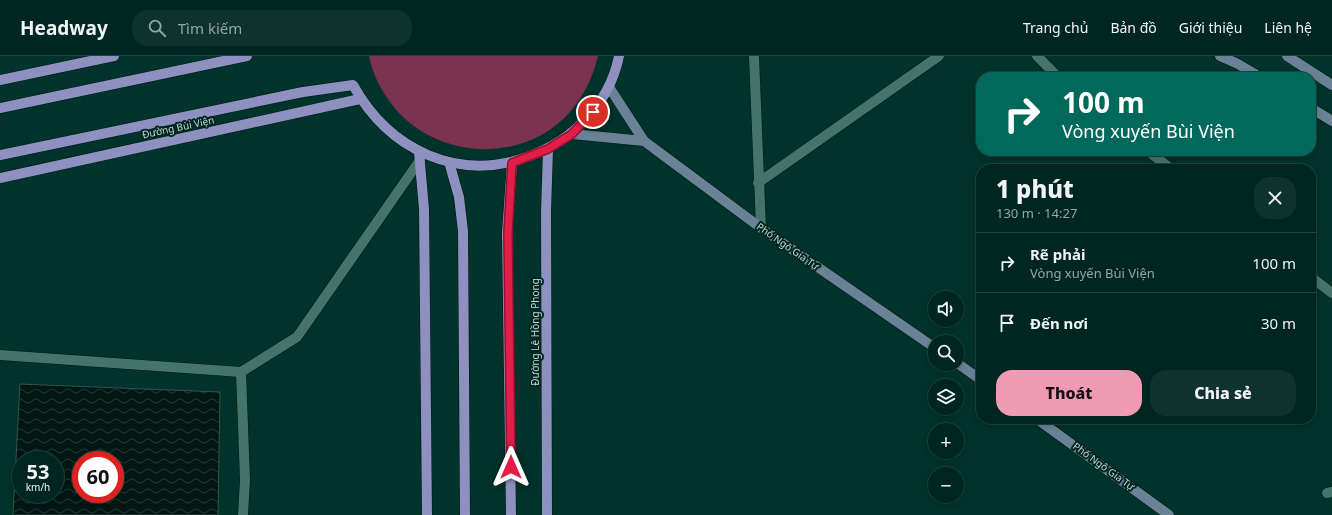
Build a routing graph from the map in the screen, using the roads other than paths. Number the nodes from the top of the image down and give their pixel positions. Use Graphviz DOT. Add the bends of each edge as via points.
graph roads {
  1 [pos="114,56"];
  2 [pos="247,56"];
  3 [pos="619,56"];
  4 [pos="754,56"];
  5 [pos="939,56"];
  6 [pos="1037,56"];
  7 [pos="1220,56"];
  8 [pos="1287,56"];
  9 [pos="1053,72"];
  10 [pos="1252,72"];
  11 [pos="1312,72"];
  12 [pos="1316,75"];
  13 [pos="0,80"];
  14 [pos="1332,85"];
  15 [pos="609,87"];
  16 [pos="360,99"];
  17 [pos="0,108"];
  18 [pos="1316,111"];
  19 [pos="1332,121"];
  20 [pos="572,134"];
  21 [pos="644,141"];
  22 [pos="548,149"];
  23 [pos="0,155"];
  24 [pos="419,156"];
  25 [pos="1154,156"];
  26 [pos="449,162"];
  27 [pos="512,163"];
  28 [pos="1165,164"];
  29 [pos="0,178"];
  30 [pos="758,183"];
  31 [pos="761,228"];
  32 [pos="1316,281"];
  33 [pos="1332,293"];
  34 [pos="928,343"];
  35 [pos="0,355"];
  36 [pos="964,369"];
  37 [pos="241,372"];
  38 [pos="976,377"];
  39 [pos="1044,424"];
  40 [pos="243,515"];
  41 [pos="427,515"];
  42 [pos="465,515"];
  43 [pos="511,515"];
  44 [pos="548,515"];
  45 [pos="1169,515"];
  1 -- 13 [label="main road"];
  2 -- 17 [label="main road"];
  3 -- 15 [label="main road"];
  4 -- 30 [label="lane"];
  5 -- 30 [label="lane"];
  6 -- 9 [label="lane"];
  7 -- 10 [label="main road"];
  8 -- 11 [label="main road"];
  12 -- 14 [label="main road"];
  15 -- 20 [label="main road" via="593,112"];
  15 -- 21 [label="main road"];
  16 -- 23 [label="main road, Đường Bùi Viện" via="353,85 303,92"];
  16 -- 24 [label="main road" via="376,120"];
  16 -- 29 [label="main road, Đường Bùi Viện"];
  18 -- 19 [label="main road"];
  20 -- 21 [label="main road"];
  20 -- 22 [label="main road"];
  21 -- 31 [label="main road, Phố Ngô Gia Tự"];
  22 -- 27 [label="main road"];
  22 -- 44 [label="main road, Đường Lê Hồng Phong"];
  24 -- 26 [label="main road"];
  24 -- 37 [label="lane" via="297,337"];
  24 -- 41 [label="main road" via="424,209"];
  25 -- 28 [label="lane"];
  26 -- 27 [label="main road" via="470,166"];
  26 -- 42 [label="main road" via="459,197 463,230"];
  27 -- 43 [label="main road" via="508,233"];
  30 -- 31 [label="lane"];
  31 -- 34 [label="main road, Phố Ngô Gia Tự"];
  32 -- 33 [label="lane"];
  35 -- 37 [label="lane"];
  36 -- 38 [label="main road"];
  37 -- 40 [label="lane" via="245,480"];
  39 -- 45 [label="main road, Phố Ngô Gia Tự"];
}
